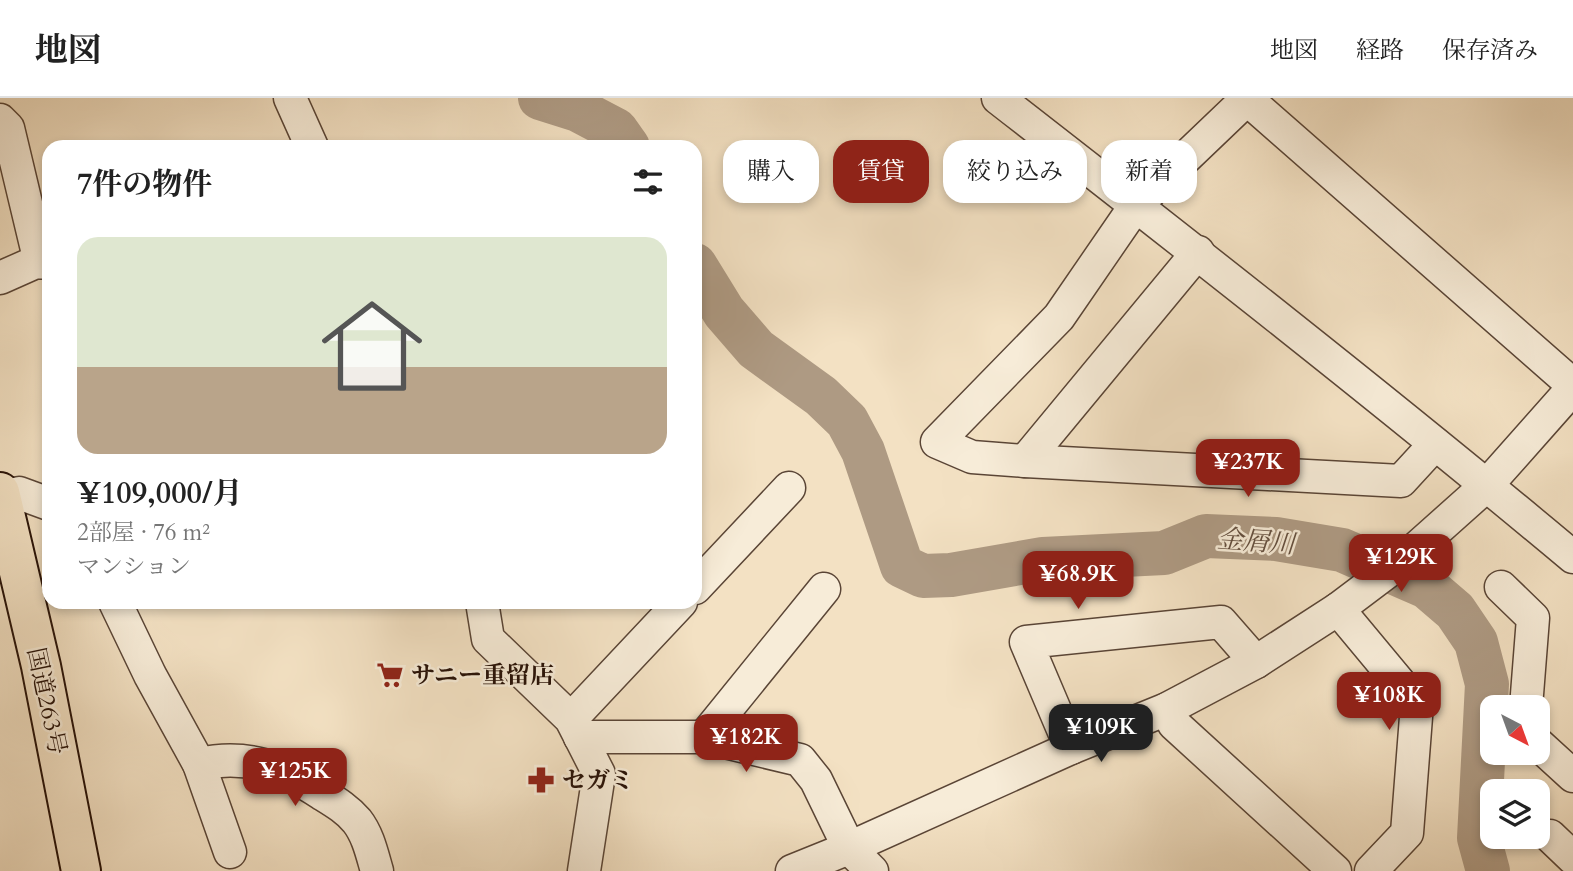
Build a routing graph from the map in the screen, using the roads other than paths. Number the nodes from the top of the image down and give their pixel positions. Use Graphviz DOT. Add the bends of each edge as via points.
graph roads {
  1 [pos="290,98"];
  2 [pos="998,98"];
  3 [pos="1247,99"];
  4 [pos="0,120"];
  5 [pos="309,140"];
  6 [pos="1136,205"];
  7 [pos="1198,252"];
  8 [pos="42,255"];
  9 [pos="42,262"];
  10 [pos="0,278"];
  11 [pos="1573,387"];
  12 [pos="1435,444"];
  13 [pos="1025,461"];
  14 [pos="1487,485"];
  15 [pos="789,488"];
  16 [pos="1,494"];
  17 [pos="42,501"];
  18 [pos="1573,557"];
  19 [pos="702,581"];
  20 [pos="1501,587"];
  21 [pos="824,589"];
  22 [pos="118,609"];
  23 [pos="483,609"];
  24 [pos="675,609"];
  25 [pos="1338,609"];
  26 [pos="1256,662"];
  27 [pos="1527,695"];
  28 [pos="1167,709"];
  29 [pos="576,728"];
  30 [pos="704,737"];
  31 [pos="1071,748"];
  32 [pos="1550,755"];
  33 [pos="200,764"];
  34 [pos="1573,776"];
  35 [pos="1550,836"];
  36 [pos="849,848"];
  37 [pos="230,852"];
  38 [pos="1573,858"];
  39 [pos="81,871"];
  40 [pos="377,871"];
  41 [pos="584,871"];
  42 [pos="792,871"];
  43 [pos="872,871"];
  44 [pos="1335,871"];
  45 [pos="1371,871"];
  1 -- 5 [label="street"];
  2 -- 6 [label="street"];
  3 -- 6 [label="street"];
  3 -- 11 [label="street"];
  4 -- 8 [label="street" via="8,128"];
  6 -- 7 [label="street"];
  6 -- 13 [label="street" via="1059,317 937,442 972,457"];
  7 -- 12 [label="street"];
  7 -- 13 [label="street"];
  9 -- 10 [label="street"];
  11 -- 14 [label="street"];
  12 -- 13 [label="street" via="1401,481"];
  12 -- 14 [label="street"];
  14 -- 18 [label="street"];
  14 -- 25 [label="street" via="1403,560"];
  15 -- 19 [label="street"];
  16 -- 17 [label="street" via="19,493"];
  16 -- 39 [label="highway, 国道263号"];
  20 -- 27 [label="street" via="1533,618"];
  21 -- 30 [label="street"];
  22 -- 33 [label="street"];
  23 -- 29 [label="street" via="488,639"];
  24 -- 29 [label="street"];
  25 -- 26 [label="street"];
  25 -- 45 [label="street" via="1417,704 1406,833"];
  26 -- 28 [label="street"];
  26 -- 31 [label="street" via="1221,622 1026,642"];
  28 -- 31 [label="street"];
  28 -- 44 [label="street" via="1174,724"];
  29 -- 30 [label="street"];
  29 -- 41 [label="street" via="598,774"];
  30 -- 36 [label="street" via="800,760 816,780"];
  31 -- 36 [label="street"];
  32 -- 34 [label="street"];
  33 -- 37 [label="street"];
  33 -- 40 [label="street" via="252,761 283,771 317,791 357,821 367,836"];
  35 -- 38 [label="street"];
  36 -- 42 [label="street"];
  36 -- 43 [label="street"];
}
